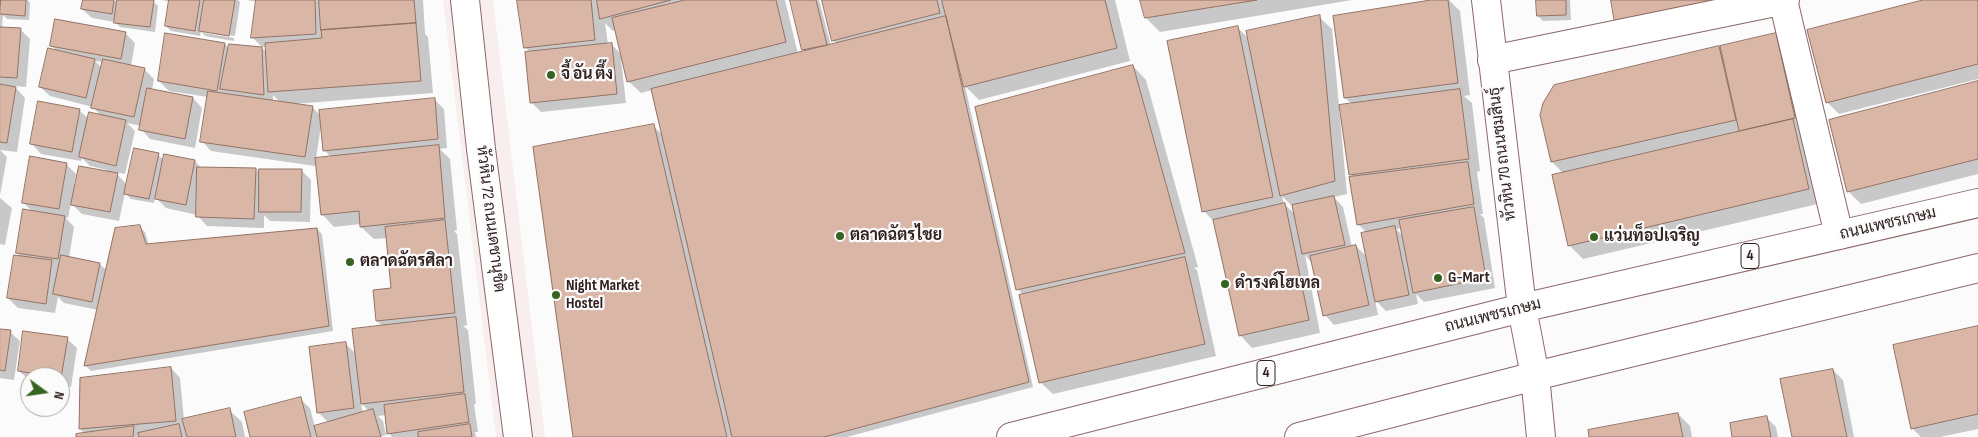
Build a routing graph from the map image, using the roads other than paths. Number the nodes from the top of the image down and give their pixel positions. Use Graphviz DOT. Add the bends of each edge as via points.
graph roads {
  1 [pos="465,0"];
  2 [pos="1486,0"];
  3 [pos="1784,0"];
  4 [pos="1492,60"];
  5 [pos="1978,203"];
  6 [pos="1839,235"];
  7 [pos="1978,268"];
  8 [pos="1522,308"];
  9 [pos="1535,376"];
  10 [pos="1316,435"];
  11 [pos="518,437"];
  12 [pos="1011,437"];
  13 [pos="1541,437"];
  1 -- 11 [label="main road, หัวหิน 72 ถนนเดชานุชิต"];
  2 -- 4 [label="main road, หัวหิน 70 ถนนชมสินธุ์"];
  3 -- 4 [label="main road"];
  3 -- 6 [label="main road"];
  4 -- 8 [label="main road, หัวหิน 70 ถนนชมสินธุ์"];
  5 -- 6 [label="main road, ถนนเพชรเกษม / 4"];
  6 -- 8 [label="main road, ถนนเพชรเกษม / 4"];
  7 -- 9 [label="main road"];
  8 -- 9 [label="main road, หัวหิน 70 ถนนชมสินธุ์"];
  8 -- 12 [label="main road, ถนนเพชรเกษม / 4"];
  9 -- 10 [label="main road"];
  9 -- 13 [label="main road, หัวหิน 70 ถนนชมสินธุ์"];
}
